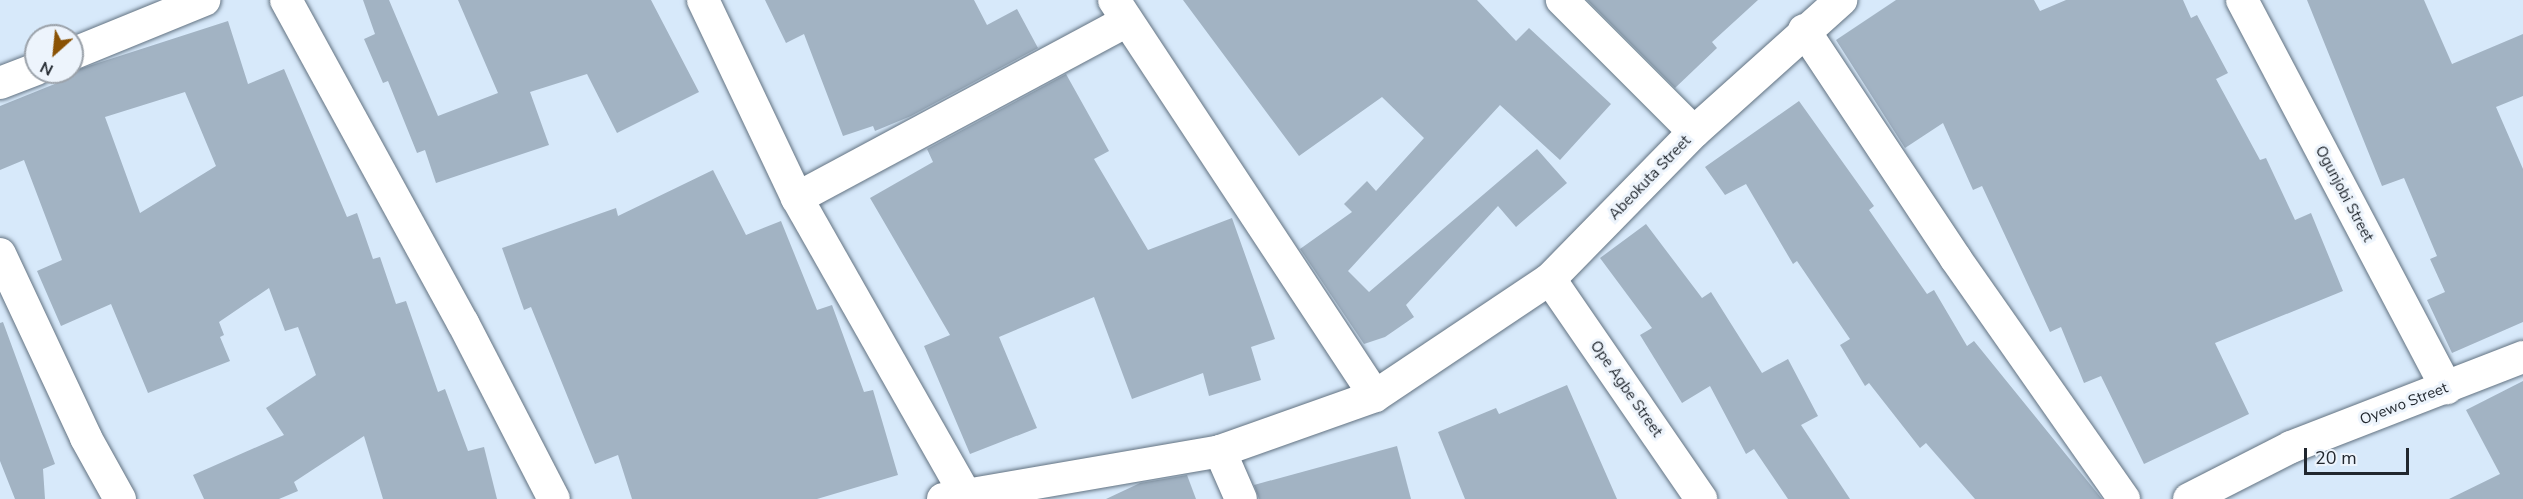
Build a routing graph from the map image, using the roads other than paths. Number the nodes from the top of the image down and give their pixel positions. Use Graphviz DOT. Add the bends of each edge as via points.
graph roads {
  1 [pos="204,0"];
  2 [pos="286,0"];
  3 [pos="704,0"];
  4 [pos="1562,0"];
  5 [pos="1841,0"];
  6 [pos="2242,0"];
  7 [pos="1121,11"];
  8 [pos="1804,30"];
  9 [pos="84,49"];
  10 [pos="24,74"];
  11 [pos="0,83"];
  12 [pos="1694,132"];
  13 [pos="797,198"];
  14 [pos="0,254"];
  15 [pos="1550,279"];
  16 [pos="2523,357"];
  17 [pos="2446,388"];
  18 [pos="1375,396"];
  19 [pos="1220,451"];
  20 [pos="954,496"];
  21 [pos="120,499"];
  22 [pos="554,499"];
  23 [pos="1241,499"];
  24 [pos="1701,499"];
  25 [pos="2124,499"];
  26 [pos="2189,499"];
  1 -- 9 [label="street"];
  2 -- 22 [label="street" via="463,323"];
  3 -- 13 [label="street"];
  4 -- 12 [label="street, Abeokuta Street"];
  5 -- 8 [label="street"];
  6 -- 17 [label="street, Ogunjobi Street"];
  7 -- 13 [label="street"];
  7 -- 18 [label="street"];
  8 -- 12 [label="street"];
  8 -- 25 [label="street" via="1956,259"];
  10 -- 11 [label="street"];
  12 -- 15 [label="street, Abeokuta Street"];
  13 -- 20 [label="street"];
  14 -- 21 [label="street" via="86,438"];
  15 -- 18 [label="street, Abeokuta Street"];
  15 -- 24 [label="street, Ope Agbe Street"];
  16 -- 17 [label="street, Oyewo Street"];
  17 -- 26 [label="street, Oyewo Street" via="2291,447"];
  18 -- 19 [label="street, Abeokuta Street"];
  19 -- 20 [label="street, Abeokuta Street"];
  19 -- 23 [label="street"];
}
